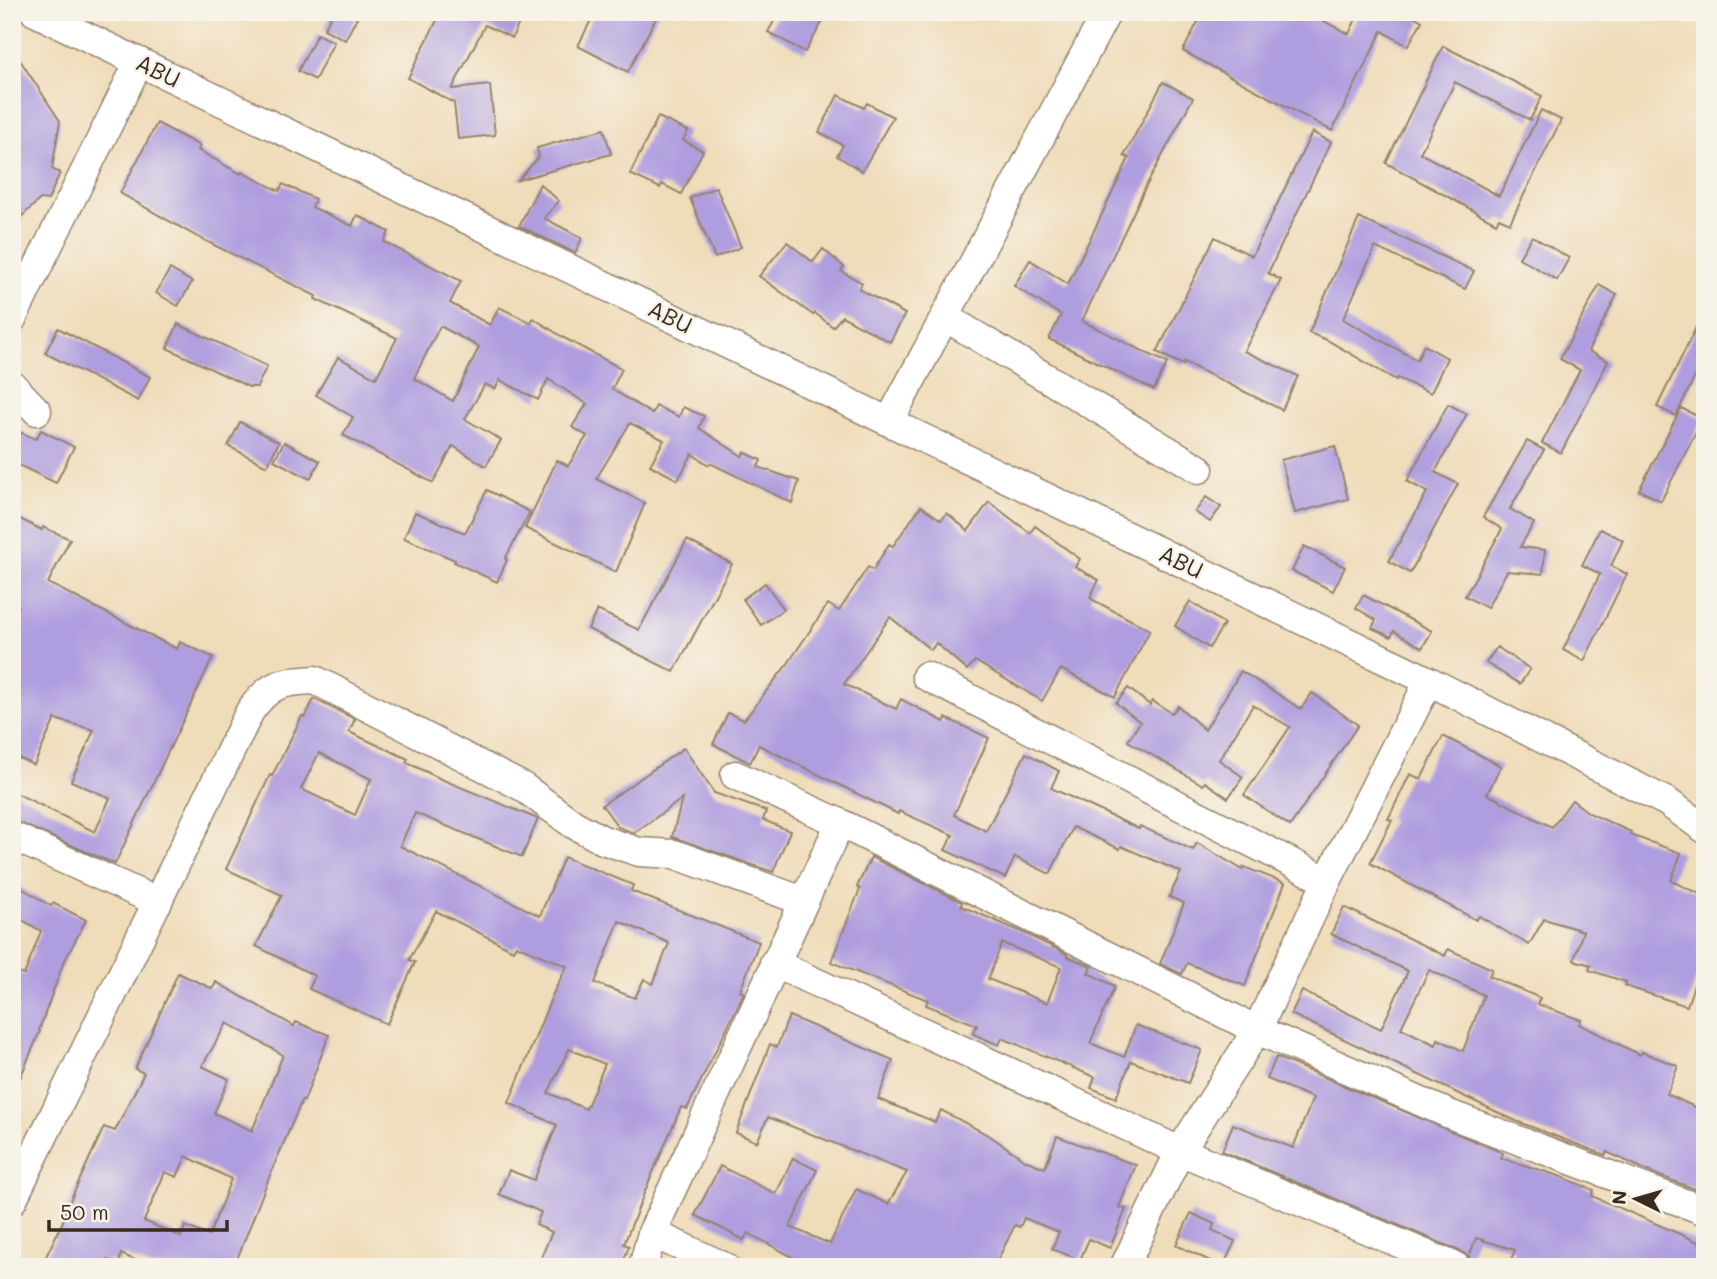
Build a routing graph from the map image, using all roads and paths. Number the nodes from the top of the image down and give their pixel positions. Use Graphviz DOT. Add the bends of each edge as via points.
graph roads {
  1 [pos="35,12"];
  2 [pos="1107,12"];
  3 [pos="139,62"];
  4 [pos="945,317"];
  5 [pos="12,319"];
  6 [pos="12,385"];
  7 [pos="37,411"];
  8 [pos="889,422"];
  9 [pos="1199,469"];
  10 [pos="926,676"];
  11 [pos="1429,681"];
  12 [pos="735,775"];
  13 [pos="841,823"];
  14 [pos="1705,830"];
  15 [pos="12,836"];
  16 [pos="1327,881"];
  17 [pos="803,901"];
  18 [pos="158,902"];
  19 [pos="774,963"];
  20 [pos="1257,1030"];
  21 [pos="1180,1151"];
  22 [pos="20,1164"];
  23 [pos="12,1201"];
  24 [pos="1705,1211"];
  25 [pos="652,1233"];
  26 [pos="1442,1264"];
  27 [pos="643,1267"];
  28 [pos="725,1267"];
  29 [pos="1124,1267"];
  1 -- 3 [label="street, ABU"];
  2 -- 4 [label="street"];
  3 -- 5 [label="street"];
  3 -- 8 [label="street, ABU"];
  4 -- 8 [label="street"];
  4 -- 9 [label="street"];
  6 -- 7 [label="street"];
  8 -- 11 [label="street, ABU"];
  10 -- 16 [label="street"];
  11 -- 14 [label="street, ABU" via="1667,802"];
  11 -- 16 [label="street"];
  12 -- 13 [label="street"];
  13 -- 17 [label="street"];
  13 -- 20 [label="street"];
  15 -- 18 [label="street"];
  16 -- 20 [label="street"];
  17 -- 18 [label="street" via="674,854 639,852 603,840 523,787 315,680 282,682 260,696"];
  17 -- 19 [label="street"];
  18 -- 22 [label="street"];
  19 -- 21 [label="street"];
  19 -- 25 [label="street"];
  20 -- 21 [label="street"];
  20 -- 24 [label="street" via="1449,1114"];
  21 -- 26 [label="street"];
  21 -- 29 [label="street"];
  22 -- 23 [label="street"];
  25 -- 27 [label="street"];
  25 -- 28 [label="street"];
}
